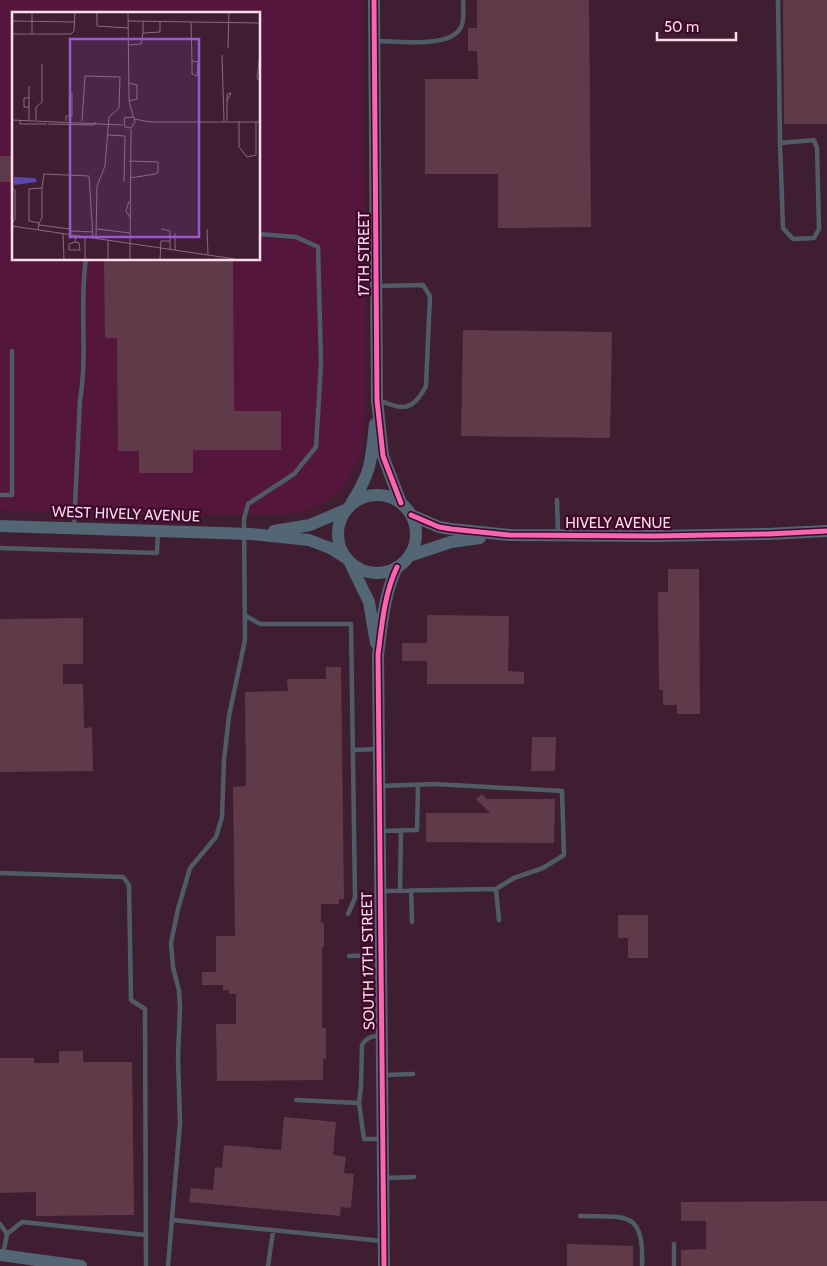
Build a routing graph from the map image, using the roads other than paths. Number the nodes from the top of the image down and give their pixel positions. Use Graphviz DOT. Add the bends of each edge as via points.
graph roads {
  1 [pos="374,0"];
  2 [pos="464,0"];
  3 [pos="778,0"];
  4 [pos="375,41"];
  5 [pos="780,143"];
  6 [pos="260,234"];
  7 [pos="86,260"];
  8 [pos="376,286"];
  9 [pos="12,351"];
  10 [pos="377,400"];
  11 [pos="0,494"];
  12 [pos="557,500"];
  13 [pos="401,503"];
  14 [pos="348,508"];
  15 [pos="411,515"];
  16 [pos="0,526"];
  17 [pos="74,528"];
  18 [pos="158,531"];
  19 [pos="827,531"];
  20 [pos="247,534"];
  21 [pos="510,535"];
  22 [pos="558,535"];
  23 [pos="0,548"];
  24 [pos="409,556"];
  25 [pos="348,561"];
  26 [pos="397,567"];
  27 [pos="246,616"];
  28 [pos="378,655"];
  29 [pos="379,749"];
  30 [pos="353,750"];
  31 [pos="418,785"];
  32 [pos="379,786"];
  33 [pos="401,830"];
  34 [pos="380,831"];
  35 [pos="0,873"];
  36 [pos="496,889"];
  37 [pos="411,890"];
  38 [pos="380,891"];
  39 [pos="400,891"];
  40 [pos="348,914"];
  41 [pos="499,920"];
  42 [pos="412,922"];
  43 [pos="381,955"];
  44 [pos="349,956"];
  45 [pos="382,1036"];
  46 [pos="413,1074"];
  47 [pos="382,1075"];
  48 [pos="296,1100"];
  49 [pos="358,1103"];
  50 [pos="383,1139"];
  51 [pos="414,1177"];
  52 [pos="383,1178"];
  53 [pos="580,1216"];
  54 [pos="172,1220"];
  55 [pos="0,1224"];
  56 [pos="273,1231"];
  57 [pos="7,1234"];
  58 [pos="146,1235"];
  59 [pos="384,1241"];
  60 [pos="674,1244"];
  61 [pos="2,1255"];
  62 [pos="39,1263"];
  63 [pos="81,1266"];
  64 [pos="146,1266"];
  65 [pos="168,1266"];
  66 [pos="268,1266"];
  67 [pos="384,1266"];
  68 [pos="642,1266"];
  69 [pos="674,1266"];
  1 -- 4 [label="street, 17TH STREET"];
  2 -- 4 [label="lane" via="462,26 455,36 440,42"];
  3 -- 5 [label="lane"];
  4 -- 8 [label="street, 17TH STREET"];
  5 -- 5 [label="lane" via="783,228 793,239 814,238 819,229 817,148 814,140"];
  6 -- 20 [label="lane" via="296,237 318,247 321,364 316,447 294,474 248,504 244,519"];
  7 -- 17 [label="lane" via="83,385"];
  8 -- 10 [label="street, 17TH STREET"];
  8 -- 10 [label="lane" via="423,285 430,296 426,386 412,405 396,408"];
  9 -- 11 [label="lane" via="12,495"];
  10 -- 13 [label="street, 17TH STREET" via="383,456"];
  10 -- 14 [label="street, 17TH STREET" via="368,472"];
  12 -- 22 [label="lane"];
  13 -- 14 [label="street" via="388,496 374,495 361,498"];
  13 -- 15 [label="street"];
  14 -- 20 [label="street" via="304,526"];
  14 -- 25 [label="street" via="339,523 338,538"];
  15 -- 21 [label="street, HIVELY AVENUE" via="439,527"];
  15 -- 24 [label="street" via="416,532"];
  16 -- 17 [label="street, WEST HIVELY AVENUE"];
  17 -- 18 [label="street, WEST HIVELY AVENUE"];
  18 -- 20 [label="street, WEST HIVELY AVENUE"];
  18 -- 23 [label="lane" via="158,553"];
  19 -- 22 [label="street, HIVELY AVENUE" via="674,536"];
  20 -- 25 [label="street" via="309,540 330,548"];
  20 -- 27 [label="lane"];
  21 -- 22 [label="street, HIVELY AVENUE"];
  21 -- 24 [label="street, HIVELY AVENUE" via="451,542"];
  24 -- 26 [label="street"];
  25 -- 26 [label="street" via="372,573"];
  25 -- 28 [label="street" via="369,602"];
  26 -- 28 [label="street" via="386,597"];
  27 -- 30 [label="lane" via="260,624 351,624"];
  27 -- 54 [label="lane" via="245,640 229,716 222,817 216,837 190,868 171,943 180,1007 180,1123"];
  28 -- 29 [label="street, SOUTH 17TH STREET"];
  29 -- 30 [label="lane"];
  29 -- 32 [label="street, SOUTH 17TH STREET"];
  30 -- 40 [label="lane" via="355,898"];
  31 -- 32 [label="lane"];
  31 -- 33 [label="lane" via="417,830"];
  31 -- 36 [label="lane" via="562,791 564,855"];
  32 -- 34 [label="street, SOUTH 17TH STREET"];
  33 -- 34 [label="lane"];
  33 -- 39 [label="lane"];
  34 -- 38 [label="street, SOUTH 17TH STREET"];
  35 -- 58 [label="lane" via="124,877 129,885 131,1000 145,1009"];
  36 -- 37 [label="lane"];
  36 -- 41 [label="lane"];
  37 -- 39 [label="lane"];
  37 -- 42 [label="lane"];
  38 -- 39 [label="lane"];
  38 -- 43 [label="street, SOUTH 17TH STREET"];
  43 -- 44 [label="lane"];
  43 -- 45 [label="street, SOUTH 17TH STREET"];
  45 -- 47 [label="street, SOUTH 17TH STREET"];
  45 -- 49 [label="lane" via="371,1036 362,1045"];
  46 -- 47 [label="lane"];
  47 -- 50 [label="street, SOUTH 17TH STREET"];
  48 -- 49 [label="lane"];
  49 -- 50 [label="lane" via="364,1139"];
  50 -- 52 [label="street, SOUTH 17TH STREET"];
  51 -- 52 [label="lane"];
  52 -- 59 [label="street, SOUTH 17TH STREET"];
  53 -- 68 [label="lane" via="626,1217 635,1223 643,1244"];
  54 -- 56 [label="lane"];
  54 -- 65 [label="lane"];
  55 -- 57 [label="lane"];
  56 -- 59 [label="lane"];
  56 -- 66 [label="lane"];
  57 -- 58 [label="lane" via="22,1222"];
  57 -- 61 [label="lane"];
  58 -- 64 [label="lane"];
  59 -- 67 [label="street, SOUTH 17TH STREET"];
  60 -- 69 [label="lane"];
  61 -- 62 [label="street"];
  62 -- 63 [label="street"];
}
